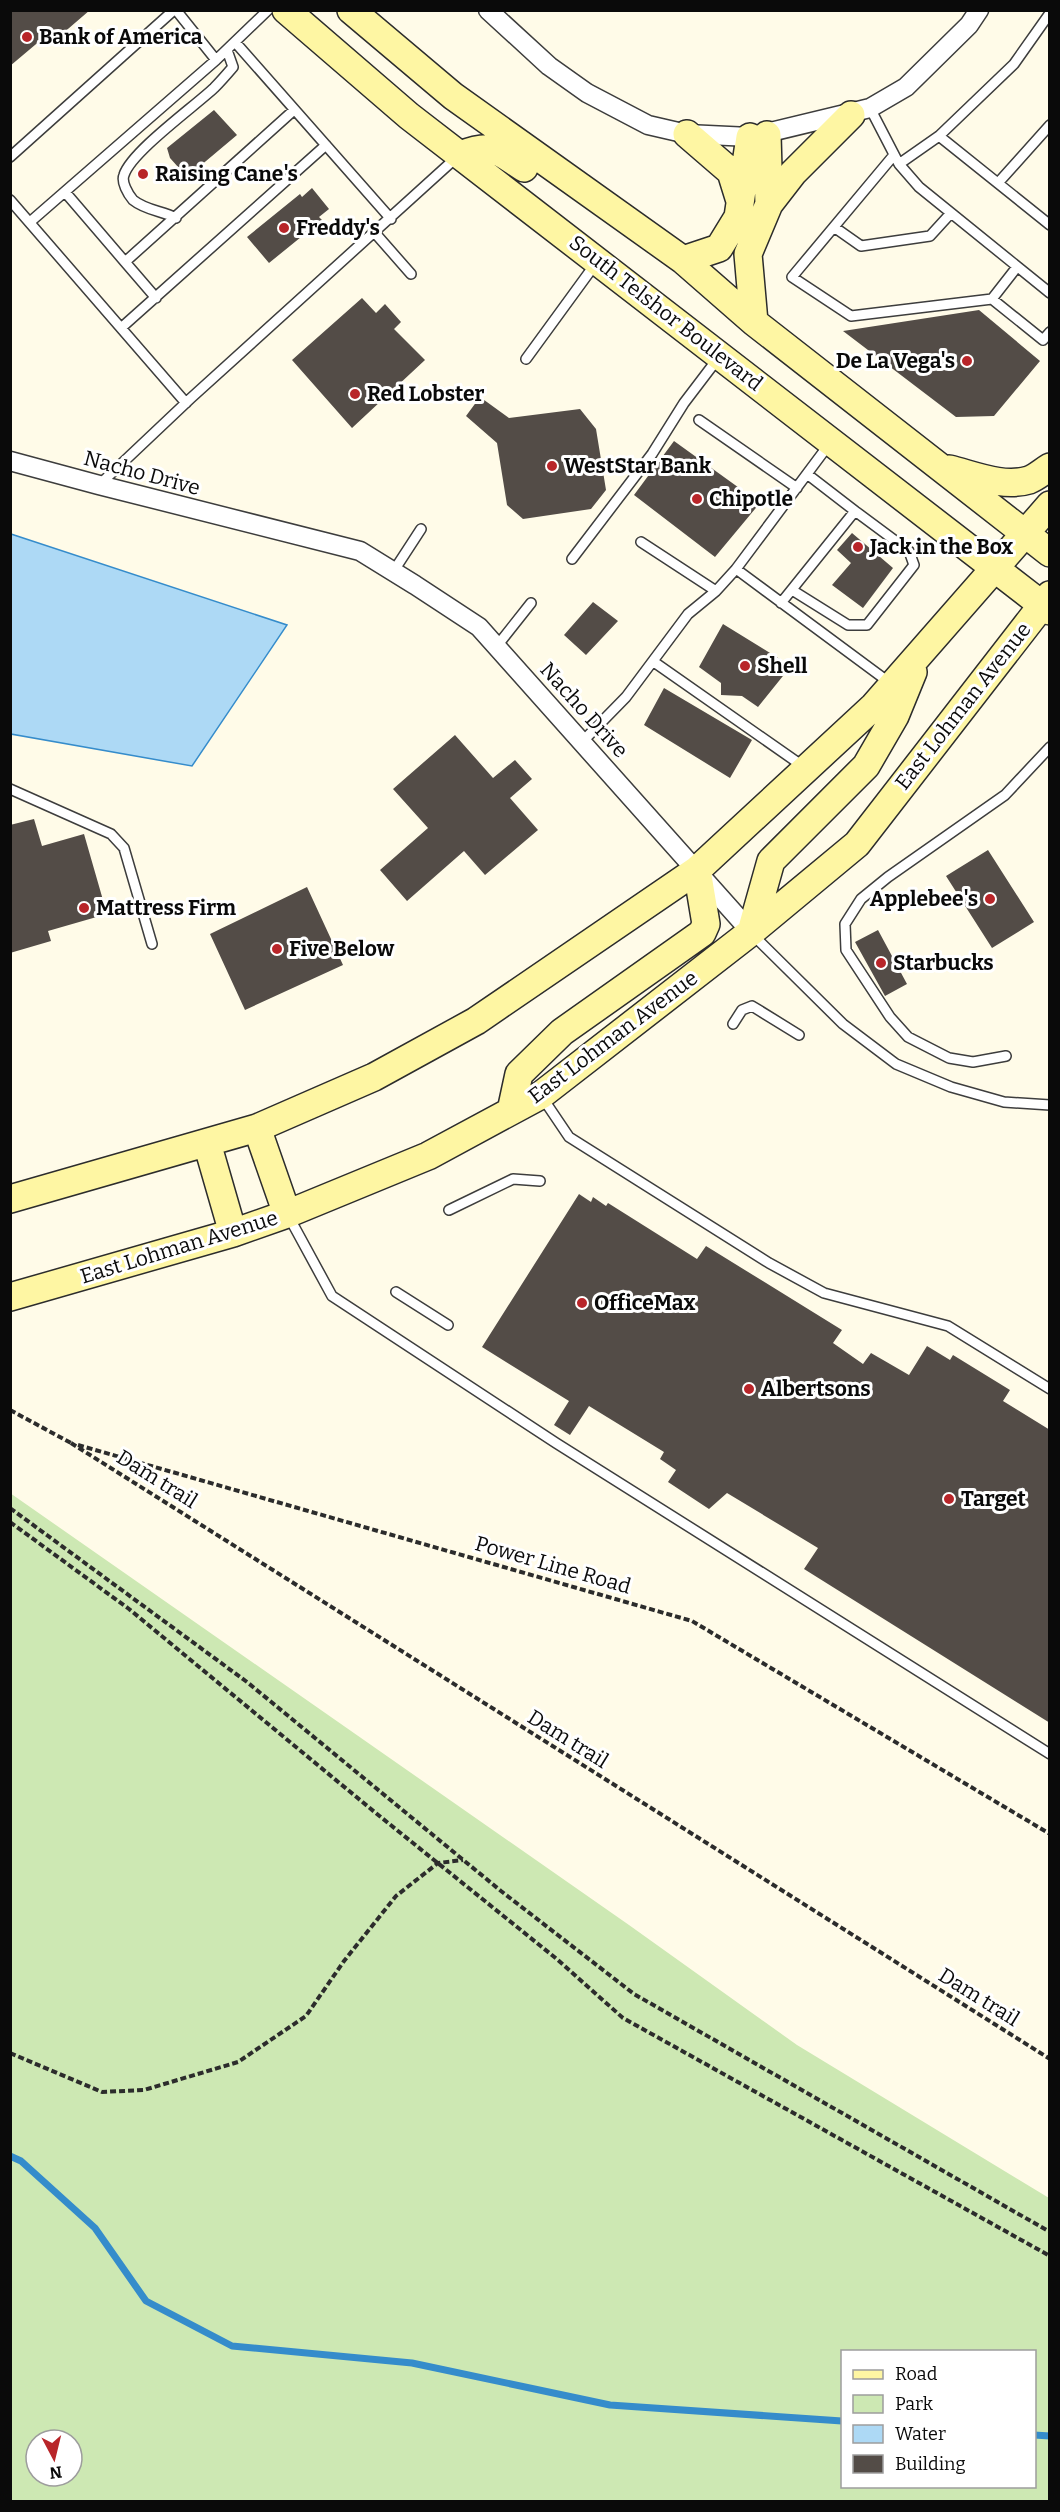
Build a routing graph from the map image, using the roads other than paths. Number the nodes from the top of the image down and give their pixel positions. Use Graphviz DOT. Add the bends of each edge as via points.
graph roads {
  1 [pos="175,10"];
  2 [pos="268,10"];
  3 [pos="286,10"];
  4 [pos="351,10"];
  5 [pos="488,10"];
  6 [pos="979,10"];
  7 [pos="1050,13"];
  8 [pos="235,42"];
  9 [pos="227,50"];
  10 [pos="216,60"];
  11 [pos="294,110"];
  12 [pos="861,112"];
  13 [pos="1050,125"];
  14 [pos="687,134"];
  15 [pos="758,136"];
  16 [pos="939,136"];
  17 [pos="326,145"];
  18 [pos="460,155"];
  19 [pos="10,157"];
  20 [pos="896,159"];
  21 [pos="998,183"];
  22 [pos="65,192"];
  23 [pos="10,200"];
  24 [pos="740,201"];
  25 [pos="769,204"];
  26 [pos="951,213"];
  27 [pos="176,218"];
  28 [pos="391,219"];
  29 [pos="30,222"];
  30 [pos="1050,225"];
  31 [pos="834,227"];
  32 [pos="375,233"];
  33 [pos="648,235"];
  34 [pos="683,260"];
  35 [pos="597,261"];
  36 [pos="125,262"];
  37 [pos="1017,267"];
  38 [pos="411,274"];
  39 [pos="1050,293"];
  40 [pos="156,298"];
  41 [pos="992,299"];
  42 [pos="754,322"];
  43 [pos="122,328"];
  44 [pos="1050,332"];
  45 [pos="720,355"];
  46 [pos="526,359"];
  47 [pos="186,403"];
  48 [pos="699,420"];
  49 [pos="831,442"];
  50 [pos="10,460"];
  51 [pos="940,467"];
  52 [pos="1050,467"];
  53 [pos="807,474"];
  54 [pos="99,485"];
  55 [pos="797,488"];
  56 [pos="1050,505"];
  57 [pos="855,511"];
  58 [pos="421,529"];
  59 [pos="1024,533"];
  60 [pos="641,542"];
  61 [pos="1050,553"];
  62 [pos="572,559"];
  63 [pos="994,568"];
  64 [pos="736,569"];
  65 [pos="393,572"];
  66 [pos="792,590"];
  67 [pos="716,591"];
  68 [pos="531,603"];
  69 [pos="781,603"];
  70 [pos="1047,604"];
  71 [pos="497,646"];
  72 [pos="921,651"];
  73 [pos="654,662"];
  74 [pos="892,685"];
  75 [pos="582,742"];
  76 [pos="1050,747"];
  77 [pos="806,769"];
  78 [pos="10,789"];
  79 [pos="697,870"];
  80 [pos="751,932"];
  81 [pos="152,944"];
  82 [pos="733,1024"];
  83 [pos="799,1035"];
  84 [pos="1006,1056"];
  85 [pos="541,1095"];
  86 [pos="1050,1105"];
  87 [pos="510,1111"];
  88 [pos="257,1128"];
  89 [pos="207,1143"];
  90 [pos="540,1181"];
  91 [pos="10,1199"];
  92 [pos="449,1210"];
  93 [pos="287,1214"];
  94 [pos="233,1233"];
  95 [pos="396,1292"];
  96 [pos="10,1297"];
  97 [pos="448,1325"];
  98 [pos="1050,1389"];
  99 [pos="1050,1754"];
  1 -- 10 [label="lane"];
  1 -- 19 [label="lane"];
  2 -- 8 [label="lane"];
  3 -- 18 [label="main road, South Telshor Boulevard"];
  4 -- 33 [label="main road" via="453,96"];
  5 -- 14 [label="street" via="549,66 587,93 648,125"];
  6 -- 12 [label="street" via="969,25 906,87"];
  7 -- 16 [label="lane" via="1014,64"];
  8 -- 9 [label="lane"];
  8 -- 11 [label="lane"];
  9 -- 10 [label="lane"];
  9 -- 27 [label="lane" via="233,67 148,146 123,176 124,186 134,200"];
  10 -- 22 [label="lane"];
  11 -- 17 [label="lane"];
  11 -- 27 [label="lane"];
  12 -- 15 [label="street"];
  12 -- 20 [label="lane"];
  12 -- 25 [label="main road" via="793,173"];
  13 -- 21 [label="lane"];
  14 -- 15 [label="street"];
  14 -- 24 [label="main road" via="731,172"];
  15 -- 24 [label="main road"];
  15 -- 25 [label="main road"];
  16 -- 20 [label="lane"];
  16 -- 21 [label="lane"];
  17 -- 28 [label="lane"];
  17 -- 40 [label="lane"];
  18 -- 28 [label="lane"];
  18 -- 33 [label="main road" via="481,147 495,149 618,229"];
  18 -- 35 [label="main road, South Telshor Boulevard"];
  20 -- 26 [label="lane" via="919,187"];
  20 -- 31 [label="lane"];
  21 -- 30 [label="lane"];
  22 -- 29 [label="lane"];
  22 -- 36 [label="lane"];
  23 -- 29 [label="lane"];
  24 -- 34 [label="main road" via="738,217 719,248"];
  25 -- 42 [label="main road" via="748,254"];
  26 -- 31 [label="lane" via="930,236 861,246"];
  26 -- 37 [label="lane"];
  27 -- 36 [label="lane"];
  28 -- 32 [label="lane"];
  29 -- 43 [label="lane"];
  31 -- 41 [label="lane" via="792,277 851,316"];
  32 -- 38 [label="lane"];
  32 -- 47 [label="lane"];
  33 -- 34 [label="main road"];
  34 -- 42 [label="main road"];
  35 -- 45 [label="main road, South Telshor Boulevard"];
  35 -- 46 [label="lane"];
  36 -- 40 [label="lane"];
  37 -- 39 [label="lane"];
  37 -- 41 [label="lane"];
  40 -- 43 [label="lane"];
  41 -- 44 [label="lane" via="1043,340"];
  42 -- 51 [label="main road"];
  43 -- 47 [label="lane"];
  45 -- 49 [label="main road, South Telshor Boulevard"];
  45 -- 62 [label="lane" via="652,454"];
  47 -- 54 [label="lane"];
  48 -- 55 [label="lane"];
  49 -- 53 [label="lane"];
  49 -- 63 [label="main road, South Telshor Boulevard"];
  50 -- 54 [label="street, Nacho Drive"];
  51 -- 52 [label="main road" via="1000,482 1018,482 1032,479"];
  51 -- 59 [label="main road"];
  53 -- 55 [label="lane"];
  53 -- 57 [label="lane"];
  54 -- 65 [label="street, Nacho Drive" via="360,551"];
  55 -- 64 [label="lane"];
  56 -- 59 [label="main road"];
  57 -- 66 [label="lane"];
  57 -- 66 [label="lane" via="909,551 914,565 867,625 848,625"];
  58 -- 65 [label="lane"];
  59 -- 61 [label="main road"];
  59 -- 63 [label="main road"];
  60 -- 67 [label="lane"];
  63 -- 70 [label="main road, South Telshor Boulevard"];
  63 -- 72 [label="main road"];
  64 -- 67 [label="lane"];
  64 -- 69 [label="lane"];
  65 -- 71 [label="street, Nacho Drive" via="479,627"];
  66 -- 69 [label="lane"];
  67 -- 73 [label="lane" via="688,614"];
  68 -- 71 [label="lane"];
  69 -- 74 [label="lane"];
  70 -- 80 [label="main road, East Lohman Avenue" via="857,844"];
  71 -- 75 [label="street, Nacho Drive"];
  72 -- 74 [label="main road"];
  72 -- 80 [label="main road" via="895,716 866,766 771,861"];
  73 -- 75 [label="lane"];
  73 -- 77 [label="lane"];
  74 -- 77 [label="main road"];
  75 -- 79 [label="street, Nacho Drive"];
  76 -- 84 [label="lane" via="1005,795 861,899 845,924 846,950 890,1017 908,1037 949,1058 973,1062"];
  77 -- 79 [label="main road"];
  78 -- 81 [label="lane" via="111,834 124,848"];
  79 -- 80 [label="street, Nacho Drive"];
  79 -- 87 [label="main road" via="706,924 702,933 562,1032 519,1074"];
  79 -- 88 [label="main road" via="476,1021 374,1077"];
  80 -- 85 [label="main road, East Lohman Avenue"];
  80 -- 86 [label="lane, Nacho Drive" via="843,1024 896,1064 951,1087 995,1099"];
  82 -- 83 [label="lane" via="742,1010 752,1006"];
  85 -- 87 [label="main road, East Lohman Avenue"];
  85 -- 98 [label="lane" via="569,1137 769,1263 824,1293 948,1326"];
  87 -- 93 [label="main road, East Lohman Avenue" via="428,1156"];
  88 -- 89 [label="main road"];
  88 -- 93 [label="main road"];
  89 -- 91 [label="main road"];
  89 -- 94 [label="main road"];
  90 -- 92 [label="lane" via="513,1179"];
  93 -- 94 [label="main road, East Lohman Avenue"];
  93 -- 99 [label="lane" via="332,1296 721,1548"];
  94 -- 96 [label="main road, East Lohman Avenue"];
  95 -- 97 [label="lane"];
}
